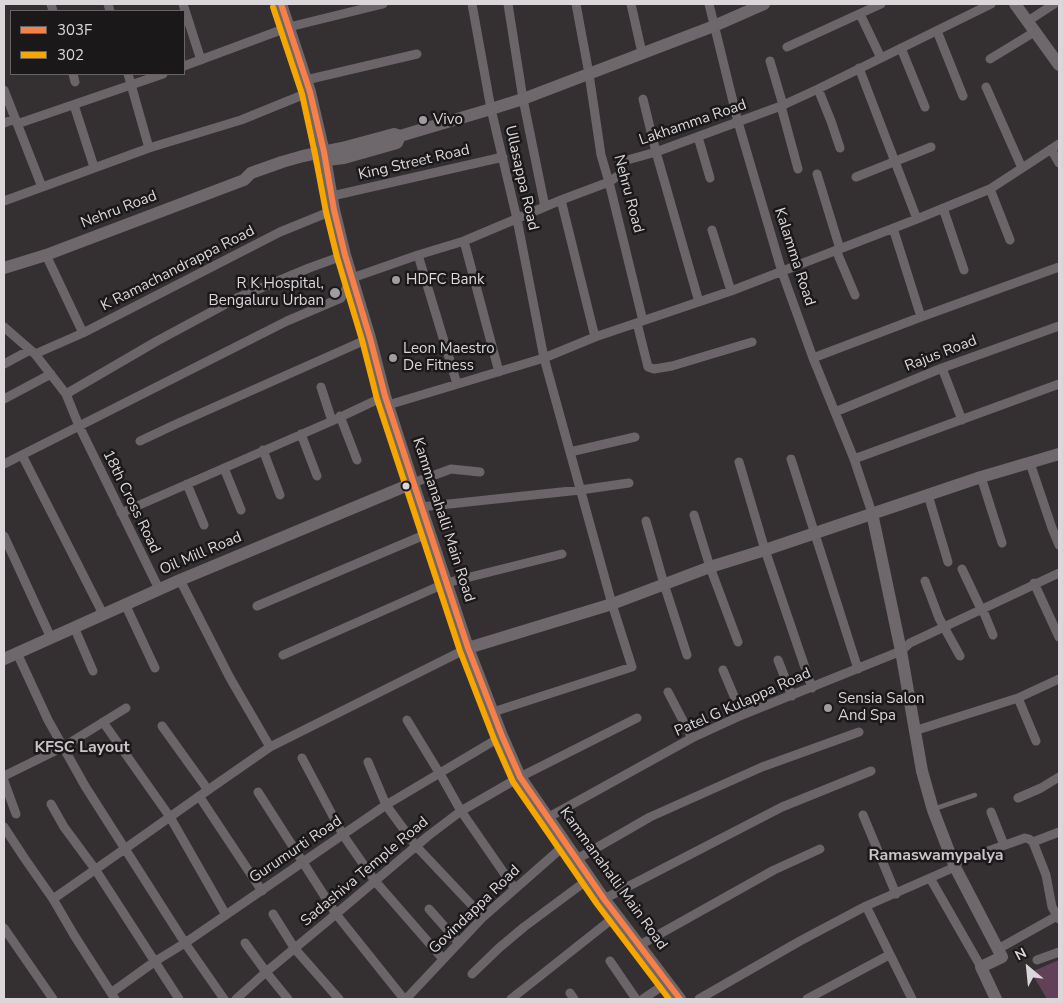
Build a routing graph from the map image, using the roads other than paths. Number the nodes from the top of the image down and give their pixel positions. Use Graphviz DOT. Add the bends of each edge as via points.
graph roads {
  1 [pos="281,4"];
  2 [pos="383,4"];
  3 [pos="472,4"];
  4 [pos="508,4"];
  5 [pos="576,4"];
  6 [pos="630,4"];
  7 [pos="709,4"];
  8 [pos="764,4"];
  9 [pos="881,4"];
  10 [pos="992,4"];
  11 [pos="1015,4"];
  12 [pos="1054,4"];
  13 [pos="185,10"];
  14 [pos="860,14"];
  15 [pos="1028,21"];
  16 [pos="714,26"];
  17 [pos="289,28"];
  18 [pos="936,31"];
  19 [pos="1036,32"];
  20 [pos="787,47"];
  21 [pos="901,48"];
  22 [pos="642,53"];
  23 [pos="416,54"];
  24 [pos="881,58"];
  25 [pos="201,60"];
  26 [pos="990,60"];
  27 [pos="770,61"];
  28 [pos="1059,65"];
  29 [pos="185,66"];
  30 [pos="859,68"];
  31 [pos="588,74"];
  32 [pos="128,75"];
  33 [pos="160,75"];
  34 [pos="131,85"];
  35 [pos="308,86"];
  36 [pos="986,87"];
  37 [pos="818,89"];
  38 [pos="4,90"];
  39 [pos="963,96"];
  40 [pos="523,99"];
  41 [pos="643,99"];
  42 [pos="74,105"];
  43 [pos="782,105"];
  44 [pos="925,107"];
  45 [pos="491,109"];
  46 [pos="16,122"];
  47 [pos="738,122"];
  48 [pos="4,123"];
  49 [pos="698,137"];
  50 [pos="1055,146"];
  51 [pos="931,147"];
  52 [pos="149,148"];
  53 [pos="840,148"];
  54 [pos="656,152"];
  55 [pos="325,156"];
  56 [pos="503,157"];
  57 [pos="894,161"];
  58 [pos="1059,163"];
  59 [pos="94,167"];
  60 [pos="1022,168"];
  61 [pos="798,169"];
  62 [pos="817,174"];
  63 [pos="856,177"];
  64 [pos="710,178"];
  65 [pos="608,182"];
  66 [pos="42,187"];
  67 [pos="990,189"];
  68 [pos="332,196"];
  69 [pos="561,200"];
  70 [pos="4,201"];
  71 [pos="544,207"];
  72 [pos="943,208"];
  73 [pos="334,210"];
  74 [pos="517,219"];
  75 [pos="917,219"];
  76 [pos="893,228"];
  77 [pos="712,230"];
  78 [pos="1010,240"];
  79 [pos="464,241"];
  80 [pos="838,249"];
  81 [pos="46,254"];
  82 [pos="345,255"];
  83 [pos="418,255"];
  84 [pos="4,268"];
  85 [pos="1059,268"];
  86 [pos="964,270"];
  87 [pos="782,272"];
  88 [pos="352,278"];
  89 [pos="731,291"];
  90 [pos="854,295"];
  91 [pos="699,302"];
  92 [pos="921,317"];
  93 [pos="640,322"];
  94 [pos="1059,326"];
  95 [pos="4,327"];
  96 [pos="82,333"];
  97 [pos="595,337"];
  98 [pos="370,338"];
  99 [pos="752,342"];
  100 [pos="33,352"];
  101 [pos="544,358"];
  102 [pos="813,358"];
  103 [pos="4,364"];
  104 [pos="942,368"];
  105 [pos="499,372"];
  106 [pos="51,374"];
  107 [pos="458,384"];
  108 [pos="1059,384"];
  109 [pos="321,387"];
  110 [pos="66,394"];
  111 [pos="4,399"];
  112 [pos="387,401"];
  113 [pos="835,412"];
  114 [pos="340,416"];
  115 [pos="962,420"];
  116 [pos="332,421"];
  117 [pos="79,426"];
  118 [pos="301,434"];
  119 [pos="635,438"];
  120 [pos="140,441"];
  121 [pos="263,450"];
  122 [pos="570,452"];
  123 [pos="1059,454"];
  124 [pos="22,455"];
  125 [pos="791,459"];
  126 [pos="854,459"];
  127 [pos="357,460"];
  128 [pos="739,462"];
  129 [pos="1030,463"];
  130 [pos="4,464"];
  131 [pos="224,468"];
  132 [pos="480,472"];
  133 [pos="317,476"];
  134 [pos="981,477"];
  135 [pos="412,483"];
  136 [pos="629,483"];
  137 [pos="187,484"];
  138 [pos="580,490"];
  139 [pos="280,495"];
  140 [pos="928,495"];
  141 [pos="420,507"];
  142 [pos="241,510"];
  143 [pos="121,513"];
  144 [pos="872,513"];
  145 [pos="694,515"];
  146 [pos="646,520"];
  147 [pos="204,525"];
  148 [pos="429,533"];
  149 [pos="814,533"];
  150 [pos="4,536"];
  151 [pos="1002,543"];
  152 [pos="1059,545"];
  153 [pos="765,550"];
  154 [pos="562,554"];
  155 [pos="948,562"];
  156 [pos="710,566"];
  157 [pos="962,569"];
  158 [pos="1059,573"];
  159 [pos="180,580"];
  160 [pos="925,581"];
  161 [pos="446,583"];
  162 [pos="1034,583"];
  163 [pos="664,584"];
  164 [pos="159,589"];
  165 [pos="125,604"];
  166 [pos="612,604"];
  167 [pos="257,606"];
  168 [pos="982,608"];
  169 [pos="103,614"];
  170 [pos="74,627"];
  171 [pos="944,627"];
  172 [pos="993,635"];
  173 [pos="1059,637"];
  174 [pos="52,638"];
  175 [pos="738,642"];
  176 [pos="468,648"];
  177 [pos="900,651"];
  178 [pos="283,655"];
  179 [pos="687,655"];
  180 [pos="8,656"];
  181 [pos="960,656"];
  182 [pos="778,660"];
  183 [pos="155,668"];
  184 [pos="858,669"];
  185 [pos="723,670"];
  186 [pos="93,671"];
  187 [pos="1058,683"];
  188 [pos="812,688"];
  189 [pos="668,692"];
  190 [pos="792,696"];
  191 [pos="1018,698"];
  192 [pos="126,708"];
  193 [pos="493,712"];
  194 [pos="742,715"];
  195 [pos="637,718"];
  196 [pos="407,720"];
  197 [pos="103,722"];
  198 [pos="162,726"];
  199 [pos="914,731"];
  200 [pos="859,732"];
  201 [pos="502,736"];
  202 [pos="692,738"];
  203 [pos="1036,741"];
  204 [pos="63,747"];
  205 [pos="270,747"];
  206 [pos="302,758"];
  207 [pos="368,762"];
  208 [pos="871,771"];
  209 [pos="439,773"];
  210 [pos="4,776"];
  211 [pos="520,777"];
  212 [pos="1059,777"];
  213 [pos="4,781"];
  214 [pos="208,790"];
  215 [pos="258,792"];
  216 [pos="199,796"];
  217 [pos="975,796"];
  218 [pos="1018,798"];
  219 [pos="51,804"];
  220 [pos="386,806"];
  221 [pos="461,810"];
  222 [pos="933,810"];
  223 [pos="991,812"];
  224 [pos="16,814"];
  225 [pos="863,816"];
  226 [pos="170,817"];
  227 [pos="549,817"];
  228 [pos="4,827"];
  229 [pos="1059,832"];
  230 [pos="343,835"];
  231 [pos="1033,842"];
  232 [pos="566,844"];
  233 [pos="1004,845"];
  234 [pos="416,846"];
  235 [pos="126,848"];
  236 [pos="820,849"];
  237 [pos="577,859"];
  238 [pos="303,862"];
  239 [pos="955,865"];
  240 [pos="95,869"];
  241 [pos="590,878"];
  242 [pos="930,878"];
  243 [pos="375,881"];
  244 [pos="515,889"];
  245 [pos="262,890"];
  246 [pos="896,894"];
  247 [pos="53,899"];
  248 [pos="604,899"];
  249 [pos="1056,905"];
  250 [pos="866,906"];
  251 [pos="430,909"];
  252 [pos="273,914"];
  253 [pos="336,914"];
  254 [pos="226,915"];
  255 [pos="617,915"];
  256 [pos="483,917"];
  257 [pos="1058,918"];
  258 [pos="4,928"];
  259 [pos="185,943"];
  260 [pos="245,943"];
  261 [pos="459,943"];
  262 [pos="640,945"];
  263 [pos="295,949"];
  264 [pos="998,949"];
  265 [pos="1059,952"];
  266 [pos="889,955"];
  267 [pos="443,959"];
  268 [pos="1037,960"];
  269 [pos="610,961"];
  270 [pos="154,962"];
  271 [pos="981,967"];
  272 [pos="266,972"];
  273 [pos="472,974"];
  274 [pos="668,982"];
  275 [pos="113,996"];
  276 [pos="53,999"];
  277 [pos="179,999"];
  278 [pos="224,999"];
  279 [pos="236,999"];
  280 [pos="288,999"];
  281 [pos="339,999"];
  282 [pos="405,999"];
  283 [pos="511,999"];
  284 [pos="636,999"];
  285 [pos="643,999"];
  286 [pos="680,999"];
  287 [pos="699,999"];
  288 [pos="808,999"];
  289 [pos="912,999"];
  290 [pos="996,999"];
  1 -- 17 [label="street, Kammanahalli Main Road"];
  2 -- 17 [label="street"];
  3 -- 45 [label="street, Ullasappa Road"];
  4 -- 40 [label="street"];
  5 -- 31 [label="street"];
  6 -- 22 [label="street"];
  7 -- 16 [label="street, Kalamma Road"];
  8 -- 16 [label="street, Nehru Road"];
  9 -- 14 [label="street"];
  10 -- 18 [label="street, Lakhamma Road"];
  11 -- 15 [label="street"];
  12 -- 15 [label="street"];
  13 -- 25 [label="street"];
  14 -- 20 [label="street"];
  14 -- 24 [label="street"];
  15 -- 19 [label="street"];
  16 -- 22 [label="street, Nehru Road"];
  16 -- 47 [label="street, Kalamma Road"];
  17 -- 25 [label="street"];
  17 -- 35 [label="street, Kammanahalli Main Road"];
  18 -- 21 [label="street, Lakhamma Road"];
  18 -- 39 [label="street"];
  19 -- 26 [label="street"];
  19 -- 28 [label="street"];
  21 -- 24 [label="street, Lakhamma Road"];
  21 -- 44 [label="street"];
  22 -- 31 [label="street, Nehru Road"];
  23 -- 35 [label="street"];
  24 -- 30 [label="street, Lakhamma Road"];
  25 -- 29 [label="street"];
  27 -- 43 [label="street"];
  30 -- 37 [label="street, Lakhamma Road"];
  30 -- 57 [label="street"];
  31 -- 40 [label="street, Nehru Road"];
  31 -- 65 [label="street, Nehru Road"];
  32 -- 34 [label="street"];
  33 -- 34 [label="street"];
  34 -- 42 [label="street"];
  34 -- 52 [label="street"];
  35 -- 52 [label="street" via="241,120"];
  35 -- 55 [label="street, Kammanahalli Main Road"];
  36 -- 60 [label="street"];
  37 -- 43 [label="street, Lakhamma Road"];
  37 -- 53 [label="street"];
  38 -- 46 [label="street"];
  40 -- 45 [label="street, Nehru Road"];
  40 -- 71 [label="street"];
  41 -- 54 [label="street"];
  42 -- 46 [label="street"];
  42 -- 59 [label="street"];
  43 -- 47 [label="street, Lakhamma Road"];
  43 -- 61 [label="street"];
  45 -- 55 [label="street, Nehru Road" via="400,136 394,134 342,148"];
  45 -- 56 [label="street, Ullasappa Road"];
  46 -- 48 [label="street"];
  46 -- 66 [label="street"];
  47 -- 49 [label="street, Lakhamma Road"];
  47 -- 87 [label="street, Kalamma Road"];
  49 -- 54 [label="street, Lakhamma Road"];
  49 -- 64 [label="street"];
  50 -- 58 [label="street"];
  50 -- 60 [label="street"];
  51 -- 57 [label="street"];
  52 -- 59 [label="street"];
  54 -- 65 [label="street, Lakhamma Road" via="620,162 622,173"];
  54 -- 91 [label="street"];
  55 -- 68 [label="street, Kammanahalli Main Road"];
  55 -- 81 [label="street, Nehru Road" via="303,156 251,173 244,180"];
  56 -- 68 [label="street, King Street Road"];
  56 -- 74 [label="street, Ullasappa Road"];
  57 -- 63 [label="street"];
  57 -- 75 [label="street"];
  59 -- 66 [label="street"];
  60 -- 67 [label="street"];
  62 -- 80 [label="street"];
  65 -- 69 [label="street"];
  65 -- 93 [label="street, Nehru Road"];
  66 -- 70 [label="street"];
  67 -- 72 [label="street"];
  67 -- 78 [label="street"];
  68 -- 73 [label="street, Kammanahalli Main Road"];
  69 -- 71 [label="street"];
  69 -- 97 [label="street"];
  71 -- 74 [label="street"];
  72 -- 75 [label="street"];
  72 -- 86 [label="street"];
  73 -- 82 [label="street, Kammanahalli Main Road"];
  73 -- 96 [label="street, K Ramachandrappa Road" via="280,232"];
  74 -- 79 [label="street"];
  74 -- 101 [label="street, Ullasappa Road"];
  75 -- 76 [label="street"];
  76 -- 80 [label="street"];
  76 -- 92 [label="street"];
  77 -- 89 [label="street"];
  79 -- 83 [label="street"];
  79 -- 105 [label="street"];
  80 -- 87 [label="street"];
  80 -- 90 [label="street"];
  81 -- 84 [label="street, Nehru Road"];
  81 -- 96 [label="street"];
  82 -- 88 [label="street, Kammanahalli Main Road"];
  82 -- 110 [label="street" via="237,298"];
  83 -- 88 [label="street"];
  83 -- 107 [label="street"];
  85 -- 92 [label="street"];
  87 -- 89 [label="street"];
  87 -- 102 [label="street, Kalamma Road"];
  88 -- 98 [label="street, Kammanahalli Main Road"];
  88 -- 117 [label="street" via="341,298 287,321"];
  89 -- 91 [label="street"];
  91 -- 93 [label="street"];
  92 -- 102 [label="street"];
  93 -- 97 [label="street"];
  93 -- 99 [label="street, Nehru Road" via="648,367 654,369"];
  94 -- 104 [label="street, Rajus Road"];
  95 -- 100 [label="street, 18th Cross Road"];
  96 -- 100 [label="street, K Ramachandrappa Road"];
  97 -- 101 [label="street"];
  98 -- 112 [label="street, Kammanahalli Main Road"];
  98 -- 120 [label="street"];
  100 -- 103 [label="street, K Ramachandrappa Road"];
  100 -- 106 [label="street, 18th Cross Road"];
  101 -- 105 [label="street"];
  101 -- 122 [label="street, Ullasappa Road"];
  102 -- 113 [label="street, Kalamma Road"];
  104 -- 113 [label="street, Rajus Road"];
  104 -- 115 [label="street"];
  105 -- 107 [label="street"];
  106 -- 110 [label="street, 18th Cross Road"];
  106 -- 111 [label="street"];
  107 -- 112 [label="street"];
  108 -- 115 [label="street"];
  109 -- 116 [label="street"];
  110 -- 117 [label="street, 18th Cross Road"];
  112 -- 114 [label="street"];
  112 -- 135 [label="street, Kammanahalli Main Road"];
  113 -- 126 [label="street, Kalamma Road"];
  114 -- 116 [label="street"];
  114 -- 127 [label="street"];
  115 -- 126 [label="street"];
  116 -- 118 [label="street"];
  117 -- 124 [label="street"];
  117 -- 143 [label="street, 18th Cross Road"];
  118 -- 121 [label="street"];
  118 -- 133 [label="street"];
  119 -- 122 [label="street"];
  121 -- 131 [label="street"];
  121 -- 139 [label="street"];
  122 -- 138 [label="street, Ullasappa Road"];
  123 -- 129 [label="street"];
  124 -- 130 [label="street"];
  124 -- 169 [label="street"];
  125 -- 149 [label="street"];
  126 -- 144 [label="street, Kalamma Road"];
  128 -- 153 [label="street"];
  129 -- 134 [label="street"];
  129 -- 152 [label="street"];
  131 -- 137 [label="street"];
  131 -- 142 [label="street"];
  132 -- 135 [label="street" via="451,469"];
  134 -- 140 [label="street"];
  134 -- 151 [label="street"];
  135 -- 141 [label="street, Kammanahalli Main Road"];
  135 -- 159 [label="street, Oil Mill Road"];
  136 -- 138 [label="street"];
  137 -- 143 [label="street"];
  137 -- 147 [label="street"];
  138 -- 141 [label="street"];
  138 -- 166 [label="street, Ullasappa Road"];
  140 -- 144 [label="street"];
  140 -- 155 [label="street"];
  141 -- 148 [label="street, Kammanahalli Main Road"];
  143 -- 164 [label="street, 18th Cross Road"];
  144 -- 149 [label="street"];
  144 -- 177 [label="street"];
  145 -- 156 [label="street"];
  146 -- 163 [label="street"];
  148 -- 161 [label="street, Kammanahalli Main Road"];
  148 -- 167 [label="street"];
  149 -- 153 [label="street"];
  149 -- 184 [label="street"];
  150 -- 174 [label="street"];
  153 -- 156 [label="street"];
  153 -- 188 [label="street"];
  154 -- 161 [label="street"];
  156 -- 163 [label="street"];
  156 -- 175 [label="street"];
  157 -- 168 [label="street"];
  158 -- 162 [label="street, Patel G Kulappa Road"];
  159 -- 164 [label="street, Oil Mill Road"];
  159 -- 205 [label="street"];
  160 -- 171 [label="street"];
  161 -- 176 [label="street, Kammanahalli Main Road"];
  161 -- 178 [label="street"];
  162 -- 168 [label="street, Patel G Kulappa Road"];
  162 -- 173 [label="street"];
  163 -- 166 [label="street"];
  163 -- 179 [label="street"];
  164 -- 165 [label="street, Oil Mill Road"];
  165 -- 169 [label="street, Oil Mill Road"];
  165 -- 183 [label="street"];
  166 -- 176 [label="street"];
  166 -- 193 [label="street, Ullasappa Road" via="632,666"];
  168 -- 171 [label="street, Patel G Kulappa Road"];
  168 -- 172 [label="street"];
  169 -- 170 [label="street, Oil Mill Road"];
  170 -- 174 [label="street, Oil Mill Road"];
  170 -- 186 [label="street"];
  171 -- 177 [label="street, Patel G Kulappa Road"];
  171 -- 181 [label="street"];
  174 -- 180 [label="street, Oil Mill Road"];
  176 -- 193 [label="street, Kammanahalli Main Road"];
  176 -- 205 [label="street"];
  177 -- 184 [label="street, Patel G Kulappa Road"];
  177 -- 199 [label="street"];
  180 -- 204 [label="street"];
  182 -- 190 [label="street"];
  184 -- 188 [label="street, Patel G Kulappa Road"];
  185 -- 194 [label="street"];
  187 -- 191 [label="street"];
  188 -- 190 [label="street, Patel G Kulappa Road"];
  189 -- 202 [label="street"];
  190 -- 194 [label="street, Patel G Kulappa Road"];
  191 -- 199 [label="street"];
  191 -- 203 [label="street"];
  192 -- 197 [label="street"];
  193 -- 201 [label="street, Kammanahalli Main Road"];
  194 -- 202 [label="street, Patel G Kulappa Road"];
  195 -- 211 [label="street, Sadashiva Temple Road"];
  196 -- 209 [label="street"];
  197 -- 204 [label="street"];
  197 -- 226 [label="street"];
  198 -- 214 [label="street"];
  199 -- 222 [label="street"];
  200 -- 237 [label="street" via="762,767 659,813"];
  201 -- 209 [label="street, Gurumurti Road"];
  201 -- 211 [label="street, Kammanahalli Main Road"];
  202 -- 227 [label="street, Patel G Kulappa Road"];
  204 -- 210 [label="street"];
  204 -- 235 [label="street"];
  205 -- 214 [label="street"];
  206 -- 230 [label="street"];
  207 -- 220 [label="street"];
  208 -- 248 [label="street" via="782,807"];
  209 -- 220 [label="street, Gurumurti Road"];
  209 -- 221 [label="street"];
  211 -- 221 [label="street, Sadashiva Temple Road"];
  211 -- 227 [label="street, Kammanahalli Main Road"];
  212 -- 218 [label="street"];
  213 -- 224 [label="street"];
  214 -- 216 [label="street"];
  215 -- 238 [label="street"];
  216 -- 226 [label="street"];
  216 -- 245 [label="street"];
  217 -- 222 [label="lane"];
  219 -- 240 [label="street"];
  220 -- 230 [label="street, Gurumurti Road"];
  220 -- 234 [label="street"];
  221 -- 234 [label="street, Sadashiva Temple Road"];
  221 -- 244 [label="street"];
  222 -- 239 [label="street"];
  223 -- 233 [label="street"];
  225 -- 246 [label="street"];
  226 -- 235 [label="street"];
  226 -- 254 [label="street"];
  227 -- 232 [label="street, Kammanahalli Main Road"];
  228 -- 247 [label="street"];
  229 -- 231 [label="street"];
  230 -- 238 [label="street, Gurumurti Road"];
  230 -- 243 [label="street"];
  231 -- 233 [label="street" via="1025,838"];
  231 -- 249 [label="street"];
  232 -- 237 [label="street, Kammanahalli Main Road"];
  232 -- 244 [label="street, Govindappa Road"];
  233 -- 239 [label="street"];
  234 -- 243 [label="street, Sadashiva Temple Road"];
  234 -- 256 [label="street"];
  235 -- 240 [label="street"];
  235 -- 259 [label="street"];
  236 -- 262 [label="street" via="774,870"];
  237 -- 241 [label="street, Kammanahalli Main Road"];
  238 -- 245 [label="street, Gurumurti Road"];
  238 -- 253 [label="street"];
  239 -- 242 [label="street"];
  239 -- 264 [label="street"];
  240 -- 247 [label="street"];
  240 -- 270 [label="street"];
  241 -- 248 [label="street, Kammanahalli Main Road"];
  241 -- 273 [label="street" via="524,927"];
  242 -- 246 [label="street"];
  242 -- 271 [label="street"];
  243 -- 253 [label="street, Sadashiva Temple Road"];
  243 -- 267 [label="street"];
  244 -- 256 [label="street, Govindappa Road"];
  245 -- 254 [label="street, Gurumurti Road"];
  246 -- 250 [label="street"];
  247 -- 275 [label="street"];
  248 -- 255 [label="street, Kammanahalli Main Road"];
  249 -- 257 [label="street"];
  250 -- 266 [label="street"];
  250 -- 287 [label="street"];
  251 -- 261 [label="street"];
  252 -- 263 [label="street"];
  253 -- 263 [label="street, Sadashiva Temple Road"];
  253 -- 282 [label="street"];
  254 -- 259 [label="street, Gurumurti Road"];
  255 -- 262 [label="street, Kammanahalli Main Road"];
  255 -- 283 [label="street"];
  256 -- 261 [label="street, Govindappa Road"];
  257 -- 264 [label="street"];
  258 -- 276 [label="street"];
  259 -- 270 [label="street, Gurumurti Road"];
  259 -- 278 [label="street"];
  260 -- 272 [label="street"];
  261 -- 267 [label="street, Govindappa Road"];
  262 -- 274 [label="street, Kammanahalli Main Road"];
  263 -- 272 [label="street, Sadashiva Temple Road"];
  263 -- 281 [label="street"];
  264 -- 271 [label="street" via="1002,957"];
  265 -- 268 [label="street"];
  266 -- 288 [label="street"];
  266 -- 289 [label="street"];
  267 -- 282 [label="street, Govindappa Road"];
  269 -- 284 [label="street"];
  270 -- 275 [label="street, Gurumurti Road"];
  270 -- 277 [label="street"];
  271 -- 290 [label="street"];
  272 -- 279 [label="street, Sadashiva Temple Road"];
  272 -- 280 [label="street"];
  274 -- 285 [label="street"];
  274 -- 286 [label="street, Kammanahalli Main Road"];
}
